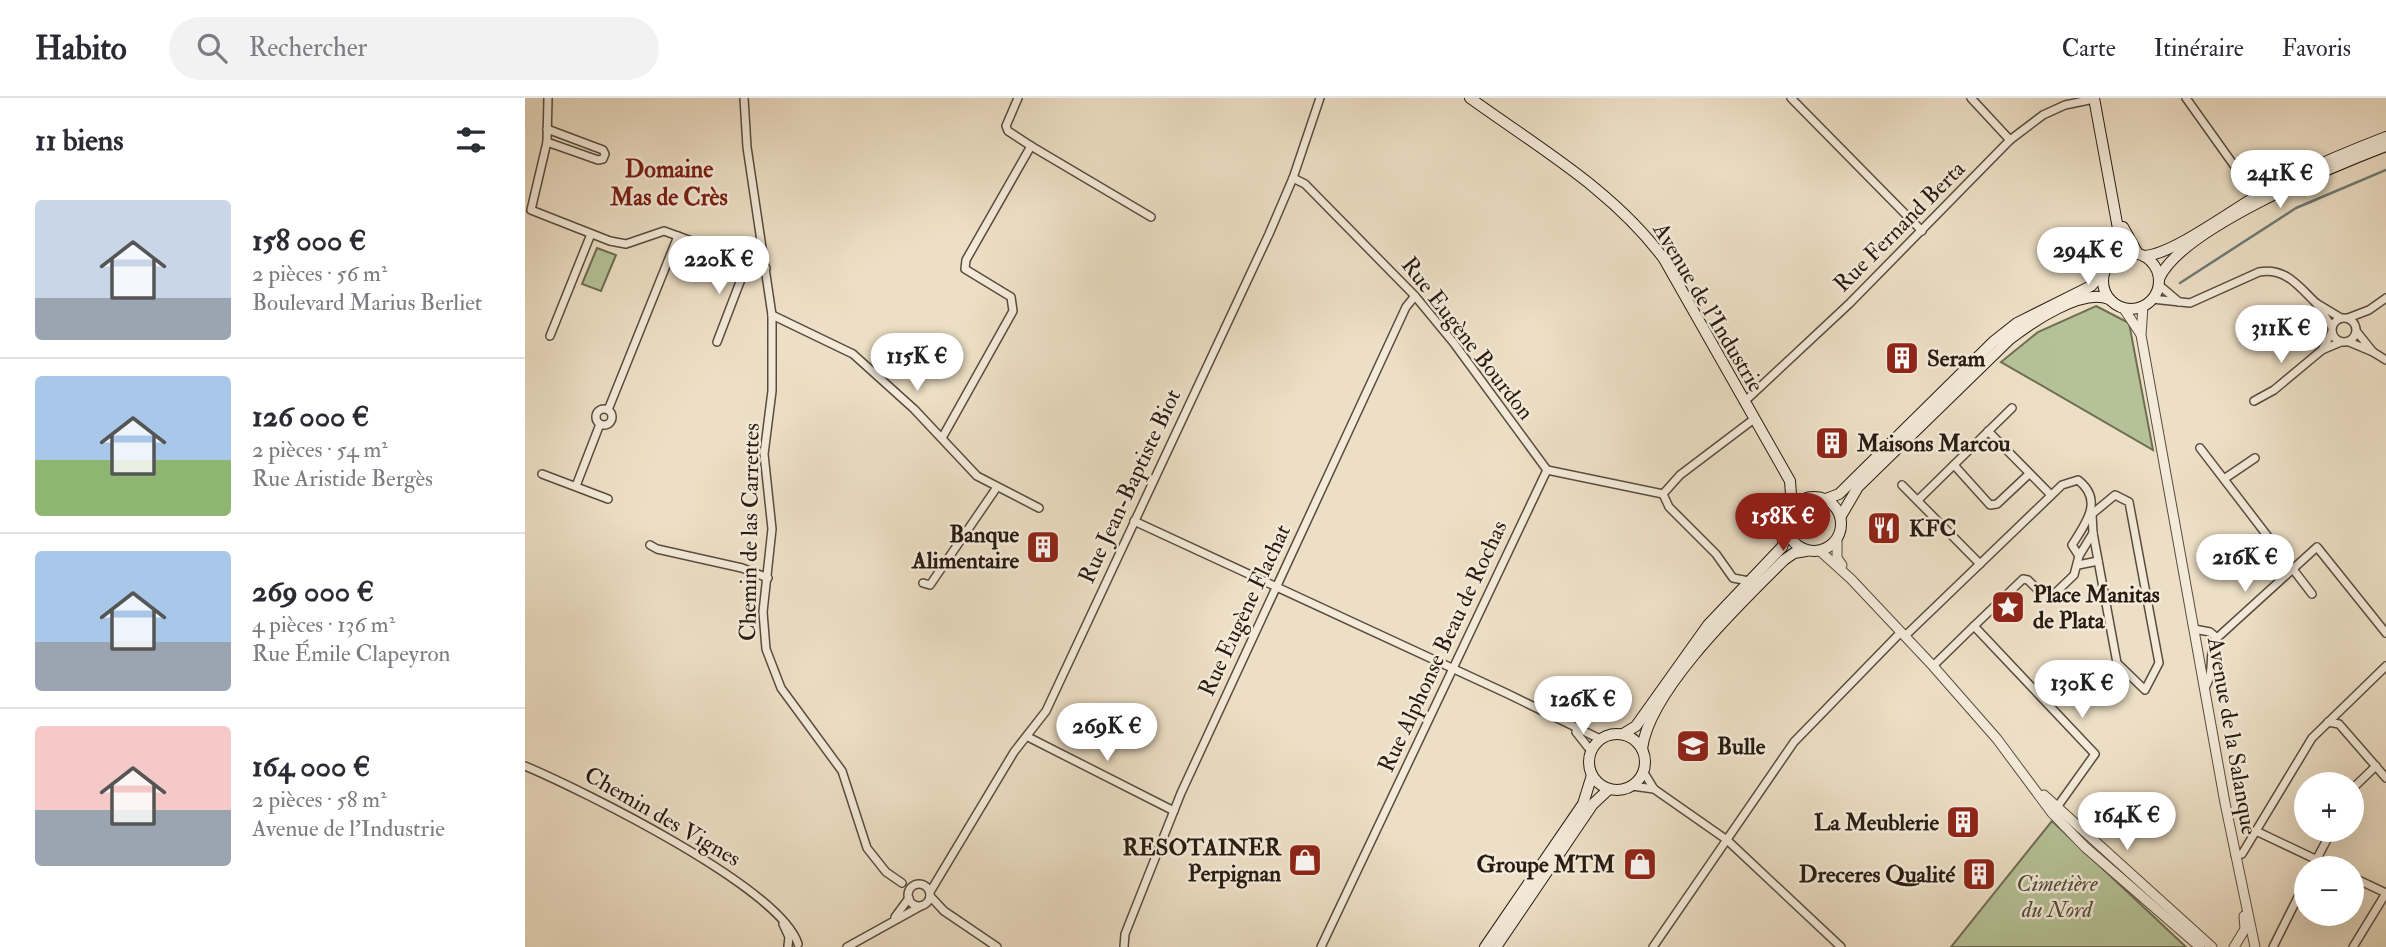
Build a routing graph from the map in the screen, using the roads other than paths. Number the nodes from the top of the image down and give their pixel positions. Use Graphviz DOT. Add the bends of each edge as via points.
graph roads {
  1 [pos="548,98"];
  2 [pos="744,98"];
  3 [pos="1018,98"];
  4 [pos="1320,98"];
  5 [pos="1470,98"];
  6 [pos="1791,98"];
  7 [pos="1971,98"];
  8 [pos="2096,98"];
  9 [pos="2186,98"];
  10 [pos="547,129"];
  11 [pos="2386,137"];
  12 [pos="2010,140"];
  13 [pos="547,142"];
  14 [pos="1031,146"];
  15 [pos="2386,146"];
  16 [pos="2238,171"];
  17 [pos="1293,178"];
  18 [pos="1151,217"];
  19 [pos="1922,231"];
  20 [pos="591,234"];
  21 [pos="678,236"];
  22 [pos="2141,255"];
  23 [pos="2116,257"];
  24 [pos="748,261"];
  25 [pos="766,268"];
  26 [pos="2104,272"];
  27 [pos="2159,282"];
  28 [pos="1415,296"];
  29 [pos="2386,298"];
  30 [pos="2109,299"];
  31 [pos="2179,302"];
  32 [pos="2148,303"];
  33 [pos="2316,303"];
  34 [pos="2124,309"];
  35 [pos="2369,310"];
  36 [pos="772,316"];
  37 [pos="2344,318"];
  38 [pos="2332,330"];
  39 [pos="2357,330"];
  40 [pos="2141,335"];
  41 [pos="550,336"];
  42 [pos="717,342"];
  43 [pos="2345,342"];
  44 [pos="2322,350"];
  45 [pos="2373,352"];
  46 [pos="2386,360"];
  47 [pos="2254,401"];
  48 [pos="1744,402"];
  49 [pos="2012,408"];
  50 [pos="1754,419"];
  51 [pos="1988,431"];
  52 [pos="942,438"];
  53 [pos="2200,448"];
  54 [pos="2255,458"];
  55 [pos="1954,465"];
  56 [pos="1547,470"];
  57 [pos="542,474"];
  58 [pos="2029,474"];
  59 [pos="2224,479"];
  60 [pos="1790,481"];
  61 [pos="1902,485"];
  62 [pos="576,486"];
  63 [pos="997,487"];
  64 [pos="1663,494"];
  65 [pos="2051,495"];
  66 [pos="1811,496"];
  67 [pos="608,499"];
  68 [pos="1825,499"];
  69 [pos="1919,499"];
  70 [pos="1039,508"];
  71 [pos="1792,508"];
  72 [pos="2092,514"];
  73 [pos="1841,516"];
  74 [pos="1134,521"];
  75 [pos="1788,531"];
  76 [pos="2093,533"];
  77 [pos="1837,541"];
  78 [pos="650,545"];
  79 [pos="1806,551"];
  80 [pos="1820,551"];
  81 [pos="2079,556"];
  82 [pos="2098,561"];
  83 [pos="1980,564"];
  84 [pos="2078,565"];
  85 [pos="2292,570"];
  86 [pos="768,578"];
  87 [pos="1851,579"];
  88 [pos="1749,582"];
  89 [pos="923,583"];
  90 [pos="1276,587"];
  91 [pos="2312,594"];
  92 [pos="1974,626"];
  93 [pos="2194,629"];
  94 [pos="2386,633"];
  95 [pos="1903,634"];
  96 [pos="2214,641"];
  97 [pos="2197,647"];
  98 [pos="1933,666"];
  99 [pos="2386,666"];
  100 [pos="1454,669"];
  101 [pos="2205,688"];
  102 [pos="2327,722"];
  103 [pos="1574,729"];
  104 [pos="1623,734"];
  105 [pos="1028,737"];
  106 [pos="1600,739"];
  107 [pos="1642,749"];
  108 [pos="1591,751"];
  109 [pos="525,766"];
  110 [pos="2376,766"];
  111 [pos="1643,771"];
  112 [pos="1592,775"];
  113 [pos="2364,778"];
  114 [pos="2386,778"];
  115 [pos="1632,786"];
  116 [pos="1609,789"];
  117 [pos="1654,789"];
  118 [pos="2054,810"];
  119 [pos="1174,811"];
  120 [pos="2256,831"];
  121 [pos="1727,840"];
  122 [pos="2235,855"];
  123 [pos="2308,856"];
  124 [pos="2111,864"];
  125 [pos="940,873"];
  126 [pos="902,883"];
  127 [pos="2364,883"];
  128 [pos="919,885"];
  129 [pos="2386,893"];
  130 [pos="930,894"];
  131 [pos="909,896"];
  132 [pos="2243,897"];
  133 [pos="2294,905"];
  134 [pos="922,906"];
  135 [pos="944,911"];
  136 [pos="775,912"];
  137 [pos="894,919"];
  138 [pos="798,944"];
  139 [pos="788,947"];
  140 [pos="807,947"];
  141 [pos="847,947"];
  142 [pos="997,947"];
  143 [pos="1124,947"];
  144 [pos="1321,947"];
  145 [pos="1485,947"];
  146 [pos="1496,947"];
  147 [pos="1653,947"];
  148 [pos="1841,947"];
  149 [pos="2200,947"];
  150 [pos="2212,947"];
  151 [pos="2235,947"];
  152 [pos="2255,947"];
  153 [pos="2273,947"];
  154 [pos="2353,947"];
  1 -- 10 [label="street"];
  2 -- 25 [label="street, Chemin de las Carrettes"];
  3 -- 14 [label="street" via="1006,126"];
  4 -- 17 [label="street, Rue Jean-Baptiste Biot"];
  5 -- 48 [label="main road, Avenue de l'Industrie" via="1614,201 1640,228 1664,259"];
  6 -- 19 [label="street"];
  7 -- 12 [label="street"];
  8 -- 12 [label="street, Rue Fernand Berta" via="2043,115"];
  8 -- 22 [label="main road" via="2123,227"];
  8 -- 23 [label="main road" via="2121,246"];
  9 -- 16 [label="street"];
  10 -- 13 [label="street"];
  10 -- 13 [label="street" via="605,151 605,155 597,160"];
  11 -- 22 [label="main road" via="2239,205 2171,248"];
  12 -- 19 [label="street, Rue Fernand Berta"];
  13 -- 20 [label="street" via="531,209"];
  14 -- 18 [label="street"];
  14 -- 52 [label="street" via="965,269 1011,297 1013,311"];
  15 -- 27 [label="main road" via="2317,174 2244,212 2179,254 2167,264"];
  17 -- 28 [label="street, Rue Eugène Bourdon" via="1305,184"];
  17 -- 74 [label="street, Rue Jean-Baptiste Biot"];
  19 -- 48 [label="street, Rue Fernand Berta"];
  20 -- 21 [label="street" via="626,244 664,231"];
  20 -- 41 [label="street" via="554,316"];
  21 -- 24 [label="street"];
  21 -- 62 [label="street" via="608,410 611,421 600,424"];
  22 -- 23 [label="main road"];
  22 -- 27 [label="main road" via="2151,262"];
  23 -- 26 [label="main road"];
  24 -- 25 [label="street"];
  24 -- 42 [label="street"];
  25 -- 36 [label="street, Chemin de las Carrettes"];
  26 -- 30 [label="main road"];
  26 -- 68 [label="main road" via="2091,286 2046,306 2001,336 1839,494"];
  27 -- 31 [label="street"];
  27 -- 32 [label="main road"];
  28 -- 56 [label="street, Rue Eugène Bourdon"];
  28 -- 90 [label="street, Rue Eugène Flachat"];
  29 -- 35 [label="street"];
  30 -- 34 [label="main road"];
  30 -- 73 [label="main road" via="2094,296 2075,302 2010,339 1858,487"];
  31 -- 32 [label="street"];
  31 -- 33 [label="street" via="2190,303 2270,270 2287,276"];
  32 -- 34 [label="main road"];
  32 -- 40 [label="street, Avenue de la Salanque"];
  33 -- 37 [label="street"];
  33 -- 38 [label="street"];
  34 -- 40 [label="street, Avenue de la Salanque"];
  35 -- 37 [label="street"];
  35 -- 39 [label="street"];
  36 -- 52 [label="street" via="853,355"];
  36 -- 86 [label="street, Chemin de las Carrettes" via="772,391 764,454 772,529"];
  37 -- 38 [label="street"];
  37 -- 39 [label="street"];
  38 -- 43 [label="street"];
  38 -- 44 [label="street"];
  39 -- 43 [label="street"];
  39 -- 45 [label="street"];
  40 -- 93 [label="street, Avenue de la Salanque"];
  43 -- 44 [label="street"];
  43 -- 45 [label="street"];
  44 -- 47 [label="street"];
  45 -- 46 [label="street"];
  48 -- 50 [label="main road, Avenue de l'Industrie"];
  49 -- 51 [label="street"];
  50 -- 60 [label="main road, Avenue de l'Industrie"];
  50 -- 64 [label="street" via="1680,475"];
  51 -- 55 [label="street"];
  51 -- 58 [label="street"];
  52 -- 63 [label="street" via="969,469"];
  53 -- 59 [label="street"];
  54 -- 59 [label="street"];
  55 -- 58 [label="street" via="1990,505 1997,504"];
  55 -- 69 [label="street"];
  56 -- 64 [label="street"];
  56 -- 100 [label="street, Rue Alphonse Beau de Rochas"];
  57 -- 62 [label="street"];
  58 -- 65 [label="street"];
  59 -- 85 [label="street"];
  60 -- 66 [label="main road, Avenue de l'Industrie"];
  60 -- 71 [label="main road, Avenue de l'Industrie"];
  61 -- 69 [label="street"];
  62 -- 67 [label="street"];
  63 -- 70 [label="street"];
  63 -- 89 [label="street" via="930,585"];
  64 -- 88 [label="street" via="1669,507 1733,578"];
  65 -- 72 [label="street" via="2078,480 2085,485"];
  65 -- 83 [label="street"];
  66 -- 68 [label="main road"];
  66 -- 71 [label="main road"];
  68 -- 73 [label="main road"];
  69 -- 83 [label="street"];
  71 -- 75 [label="main road"];
  72 -- 76 [label="street"];
  72 -- 81 [label="street" via="2072,545"];
  72 -- 82 [label="street" via="2115,495 2129,502 2159,663 2145,690 2117,663"];
  73 -- 77 [label="main road"];
  74 -- 90 [label="street"];
  74 -- 105 [label="street, Rue Jean-Baptiste Biot" via="1046,711"];
  75 -- 79 [label="main road"];
  75 -- 88 [label="main road" via="1782,547"];
  76 -- 81 [label="street"];
  76 -- 82 [label="street"];
  77 -- 80 [label="main road"];
  77 -- 87 [label="street" via="1837,558"];
  78 -- 86 [label="street"];
  79 -- 80 [label="main road"];
  79 -- 107 [label="main road" via="1784,560 1717,629 1654,713"];
  80 -- 87 [label="street"];
  81 -- 84 [label="street"];
  82 -- 84 [label="street"];
  83 -- 95 [label="street"];
  84 -- 92 [label="street" via="2074,575 2050,597 2023,579"];
  85 -- 91 [label="street"];
  85 -- 94 [label="street" via="2317,547"];
  85 -- 96 [label="street"];
  86 -- 126 [label="street, Chemin de las Carrettes" via="763,631 772,670 842,771 876,863"];
  87 -- 95 [label="street"];
  88 -- 104 [label="main road" via="1693,645 1636,726"];
  90 -- 100 [label="street"];
  90 -- 119 [label="street, Rue Eugène Flachat"];
  92 -- 98 [label="street"];
  92 -- 118 [label="street" via="2095,754"];
  93 -- 96 [label="street" via="2210,632"];
  93 -- 97 [label="street, Avenue de la Salanque"];
  95 -- 98 [label="street"];
  95 -- 121 [label="street" via="1794,742"];
  96 -- 97 [label="street"];
  96 -- 101 [label="street" via="2212,675"];
  97 -- 101 [label="street, Avenue de la Salanque"];
  98 -- 118 [label="street"];
  99 -- 102 [label="street"];
  100 -- 103 [label="street"];
  100 -- 144 [label="street, Rue Alphonse Beau de Rochas"];
  101 -- 122 [label="street, Avenue de la Salanque"];
  102 -- 110 [label="street" via="2339,724"];
  102 -- 120 [label="street" via="2305,747"];
  103 -- 106 [label="street"];
  103 -- 108 [label="street"];
  104 -- 106 [label="main road"];
  104 -- 107 [label="main road"];
  105 -- 119 [label="street"];
  105 -- 125 [label="street, Rue Jean-Baptiste Biot" via="1014,752"];
  106 -- 108 [label="main road"];
  107 -- 111 [label="main road"];
  108 -- 112 [label="main road"];
  109 -- 136 [label="street, Chemin des Vignes" via="590,794 722,871"];
  110 -- 113 [label="street"];
  110 -- 114 [label="street"];
  111 -- 115 [label="main road"];
  111 -- 117 [label="street"];
  112 -- 116 [label="main road"];
  112 -- 145 [label="main road" via="1583,804"];
  115 -- 116 [label="main road"];
  115 -- 117 [label="street"];
  116 -- 146 [label="main road" via="1593,804"];
  117 -- 121 [label="street"];
  118 -- 124 [label="street"];
  119 -- 143 [label="street, Rue Eugène Flachat" via="1122,942"];
  120 -- 122 [label="street" via="2242,854"];
  120 -- 123 [label="street"];
  121 -- 147 [label="street"];
  121 -- 148 [label="street"];
  122 -- 132 [label="street, Avenue de la Salanque"];
  124 -- 149 [label="street"];
  124 -- 150 [label="street"];
  125 -- 128 [label="street, Rue Jean-Baptiste Biot"];
  125 -- 130 [label="street, Rue Jean-Baptiste Biot"];
  126 -- 128 [label="street"];
  126 -- 131 [label="street, Chemin de las Carrettes"];
  127 -- 129 [label="street"];
  128 -- 130 [label="street"];
  128 -- 131 [label="street, Rue Jean-Baptiste Biot"];
  129 -- 154 [label="street"];
  130 -- 134 [label="street, Rue Jean-Baptiste Biot"];
  130 -- 135 [label="street"];
  131 -- 134 [label="street"];
  131 -- 137 [label="street, Rue Jean-Baptiste Biot"];
  132 -- 151 [label="street, Avenue de la Salanque" via="2245,929"];
  132 -- 152 [label="street, Avenue de la Salanque"];
  133 -- 153 [label="street"];
  134 -- 135 [label="street"];
  134 -- 137 [label="street"];
  135 -- 142 [label="street"];
  136 -- 138 [label="street, Chemin des Vignes" via="786,921"];
  136 -- 139 [label="street" via="786,930"];
  137 -- 141 [label="street"];
  138 -- 139 [label="street"];
  138 -- 140 [label="street"];
}
